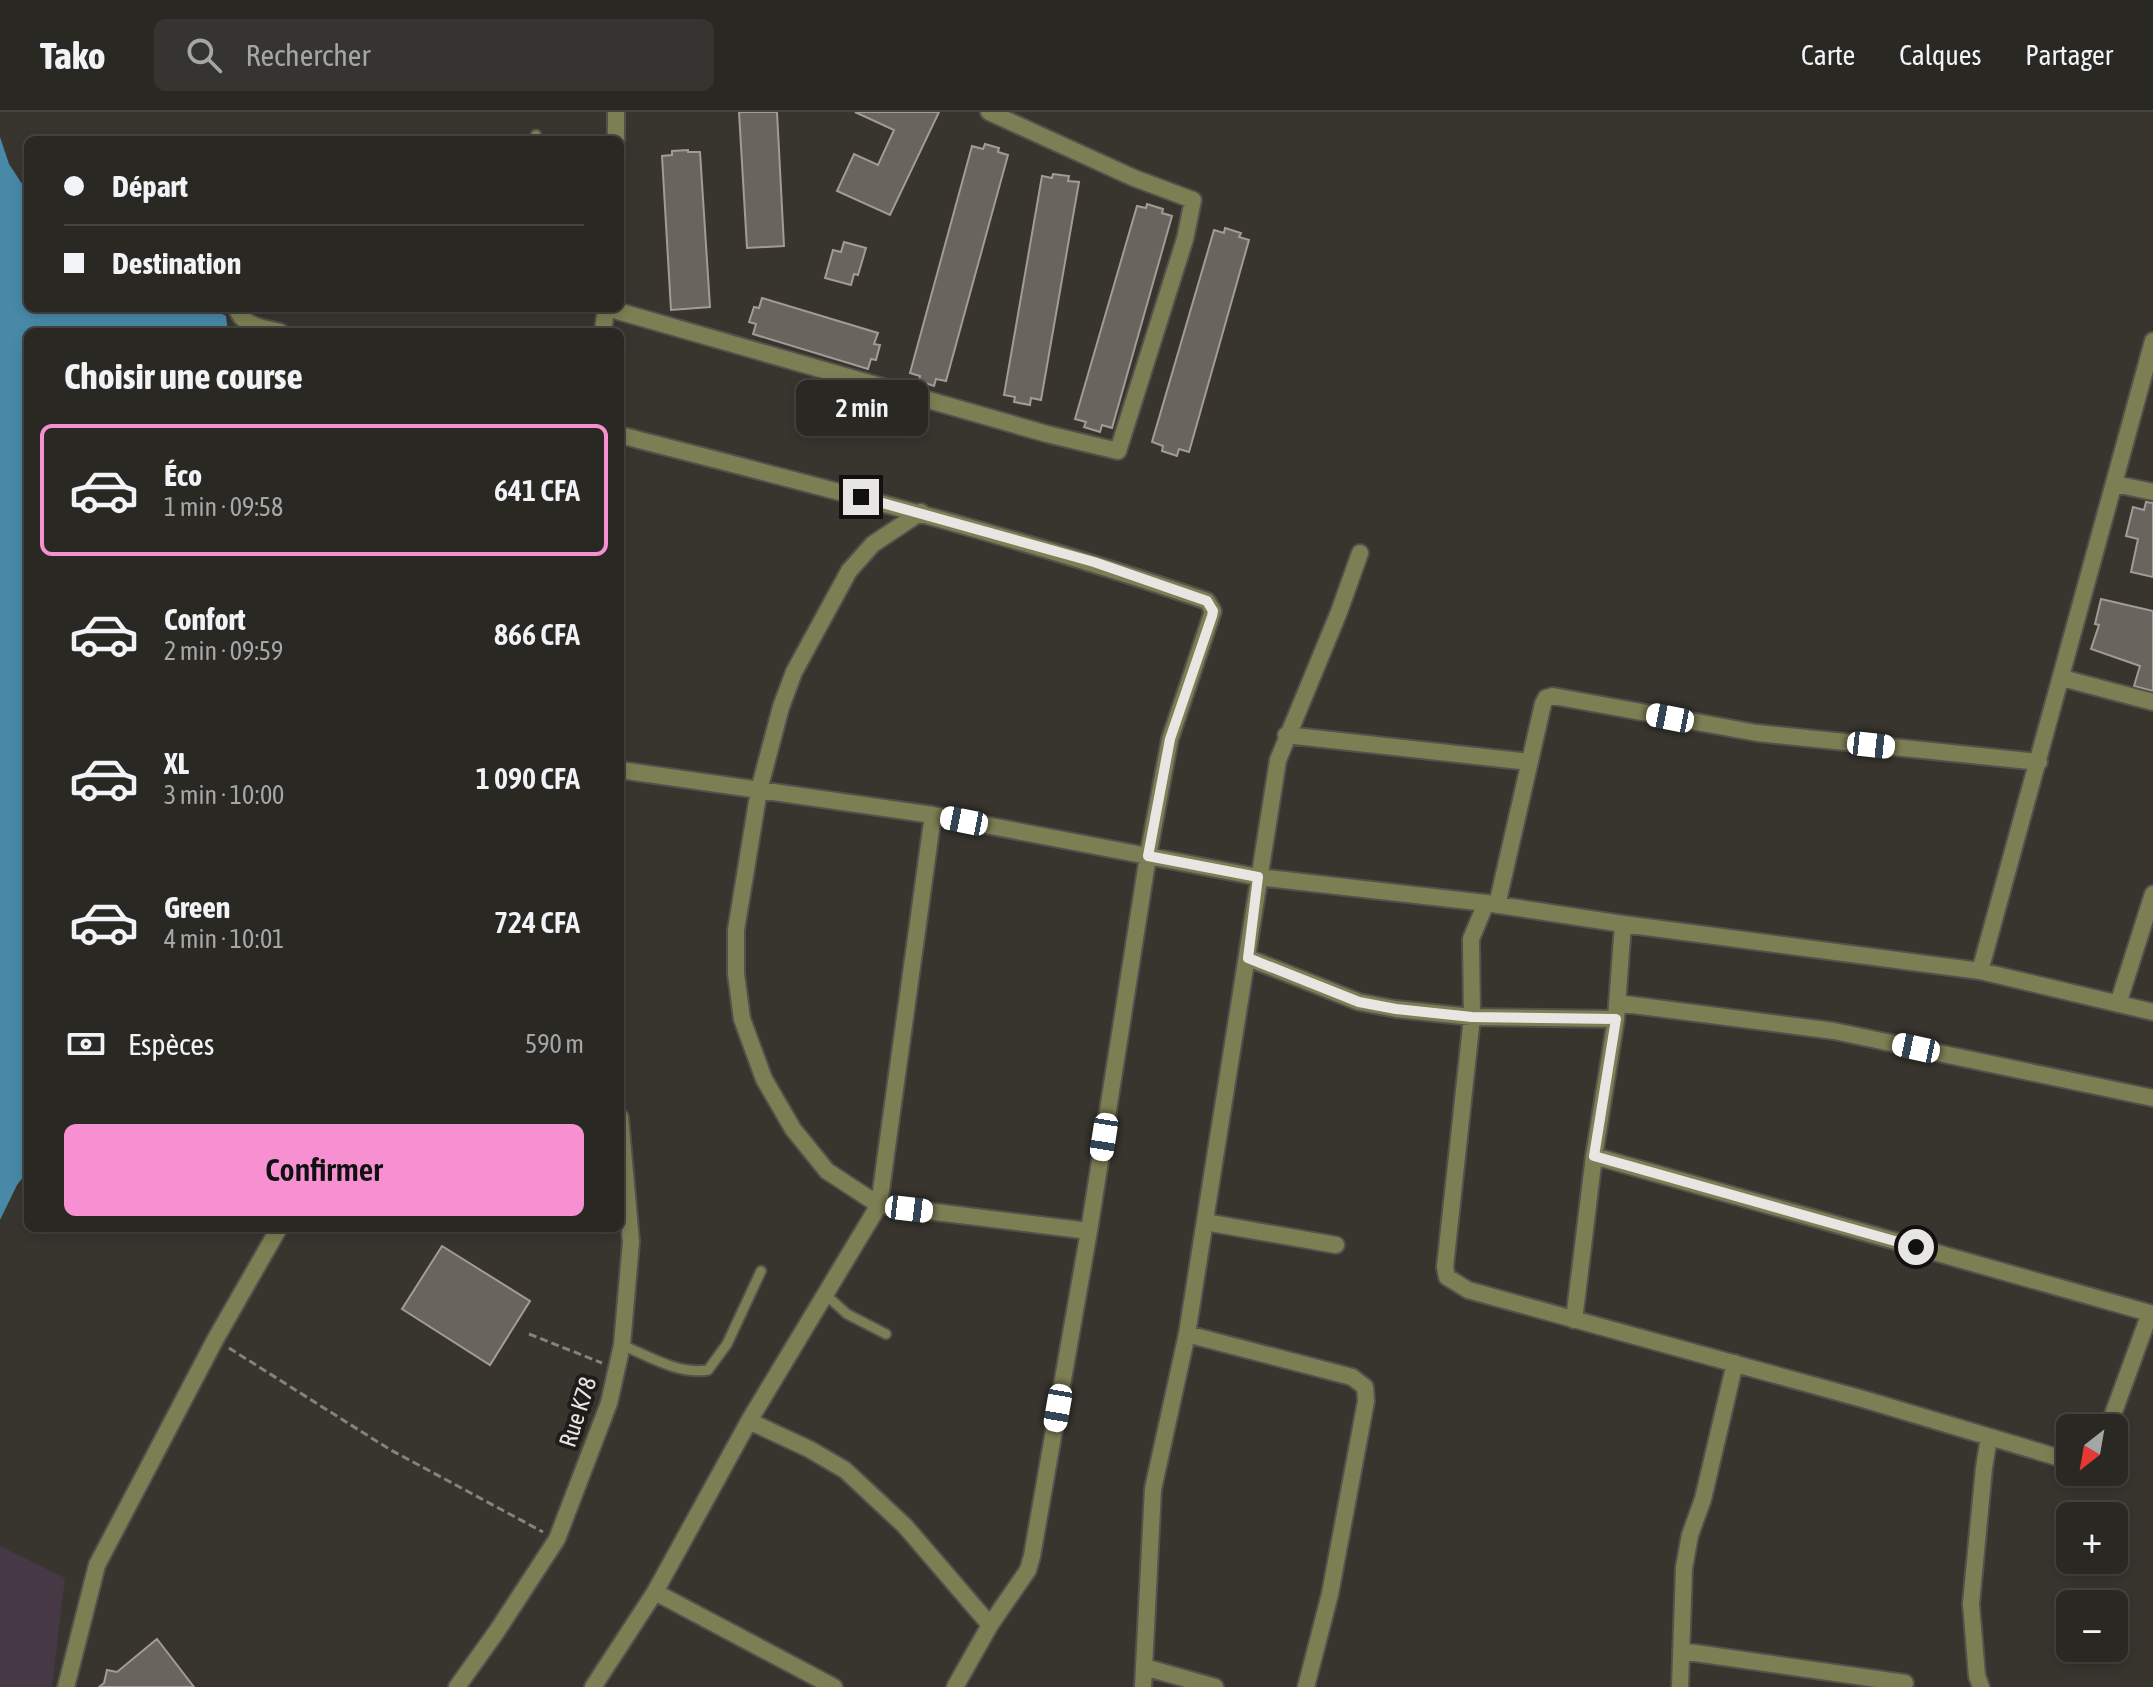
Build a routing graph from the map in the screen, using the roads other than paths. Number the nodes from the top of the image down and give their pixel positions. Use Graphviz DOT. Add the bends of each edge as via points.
graph roads {
  1 [pos="616,112"];
  2 [pos="989,112"];
  3 [pos="616,136"];
  4 [pos="238,312"];
  5 [pos="620,312"];
  6 [pos="265,328"];
  7 [pos="2153,341"];
  8 [pos="624,436"];
  9 [pos="2115,484"];
  10 [pos="2153,492"];
  11 [pos="921,512"];
  12 [pos="1360,553"];
  13 [pos="2062,678"];
  14 [pos="2153,702"];
  15 [pos="1286,735"];
  16 [pos="1529,762"];
  17 [pos="2039,762"];
  18 [pos="624,771"];
  19 [pos="759,790"];
  20 [pos="933,815"];
  21 [pos="1148,856"];
  22 [pos="1258,877"];
  23 [pos="2153,894"];
  24 [pos="1492,904"];
  25 [pos="1623,924"];
  26 [pos="1248,958"];
  27 [pos="1980,971"];
  28 [pos="2118,1004"];
  29 [pos="1617,1011"];
  30 [pos="2153,1012"];
  31 [pos="1472,1017"];
  32 [pos="2153,1098"];
  33 [pos="1594,1156"];
  34 [pos="624,1162"];
  35 [pos="879,1205"];
  36 [pos="1205,1222"];
  37 [pos="1089,1231"];
  38 [pos="277,1232"];
  39 [pos="1336,1245"];
  40 [pos="761,1271"];
  41 [pos="825,1294"];
  42 [pos="2151,1313"];
  43 [pos="1574,1320"];
  44 [pos="886,1334"];
  45 [pos="1187,1334"];
  46 [pos="622,1345"];
  47 [pos="1735,1363"];
  48 [pos="2113,1414"];
  49 [pos="749,1421"];
  50 [pos="1989,1437"];
  51 [pos="2056,1457"];
  52 [pos="655,1592"];
  53 [pos="990,1625"];
  54 [pos="1681,1651"];
  55 [pos="1144,1667"];
  56 [pos="1905,1683"];
  57 [pos="66,1687"];
  58 [pos="457,1687"];
  59 [pos="593,1687"];
  60 [pos="834,1687"];
  61 [pos="955,1687"];
  62 [pos="1143,1687"];
  63 [pos="1215,1687"];
  64 [pos="1306,1687"];
  65 [pos="1680,1687"];
  66 [pos="1981,1687"];
  1 -- 3 [label="street"];
  2 -- 5 [label="street" via="1193,200 1118,451"];
  4 -- 6 [label="street" via="247,323"];
  7 -- 9 [label="street"];
  8 -- 11 [label="street"];
  9 -- 10 [label="street"];
  9 -- 13 [label="street"];
  11 -- 19 [label="street" via="873,544 829,605 794,672"];
  11 -- 21 [label="street" via="1094,562 1211,605 1212,616 1170,739"];
  12 -- 15 [label="street"];
  13 -- 14 [label="street"];
  13 -- 17 [label="street"];
  15 -- 16 [label="street"];
  15 -- 22 [label="street"];
  16 -- 17 [label="street" via="1543,704 1553,696 1757,733"];
  16 -- 24 [label="street"];
  17 -- 27 [label="street"];
  18 -- 19 [label="street"];
  19 -- 20 [label="street"];
  19 -- 35 [label="street" via="736,930 742,1019 764,1079 793,1129 827,1171"];
  20 -- 21 [label="street"];
  20 -- 35 [label="street"];
  21 -- 22 [label="street"];
  21 -- 37 [label="street"];
  22 -- 24 [label="street"];
  22 -- 26 [label="street"];
  23 -- 28 [label="street"];
  24 -- 25 [label="street"];
  24 -- 31 [label="street" via="1471,939"];
  25 -- 27 [label="street"];
  25 -- 29 [label="street"];
  26 -- 31 [label="street" via="1359,1002"];
  26 -- 36 [label="street"];
  27 -- 28 [label="street"];
  28 -- 30 [label="street"];
  29 -- 31 [label="street"];
  29 -- 32 [label="street" via="1834,1031"];
  29 -- 33 [label="street"];
  31 -- 43 [label="street" via="1447,1277 1468,1290"];
  33 -- 42 [label="street"];
  33 -- 43 [label="street"];
  34 -- 46 [label="street, Rue K78" via="631,1242"];
  35 -- 37 [label="street"];
  35 -- 41 [label="street"];
  36 -- 39 [label="street"];
  36 -- 45 [label="street"];
  37 -- 53 [label="street" via="1032,1556"];
  38 -- 57 [label="street" via="97,1565"];
  40 -- 46 [label="lane" via="727,1344 708,1370 696,1373"];
  41 -- 44 [label="lane" via="847,1314"];
  41 -- 49 [label="street"];
  42 -- 48 [label="street"];
  43 -- 47 [label="street"];
  45 -- 55 [label="street" via="1153,1489"];
  45 -- 64 [label="street" via="1352,1377 1365,1387 1330,1594"];
  46 -- 58 [label="street, Rue K78" via="609,1403 557,1539"];
  47 -- 50 [label="street"];
  47 -- 54 [label="street" via="1690,1535"];
  49 -- 52 [label="street"];
  49 -- 53 [label="street" via="845,1470 905,1526"];
  50 -- 51 [label="street"];
  50 -- 66 [label="street" via="1971,1604"];
  52 -- 59 [label="street"];
  52 -- 60 [label="street"];
  53 -- 61 [label="street"];
  54 -- 56 [label="street"];
  54 -- 65 [label="street"];
  55 -- 62 [label="street"];
  55 -- 63 [label="street"];
}
